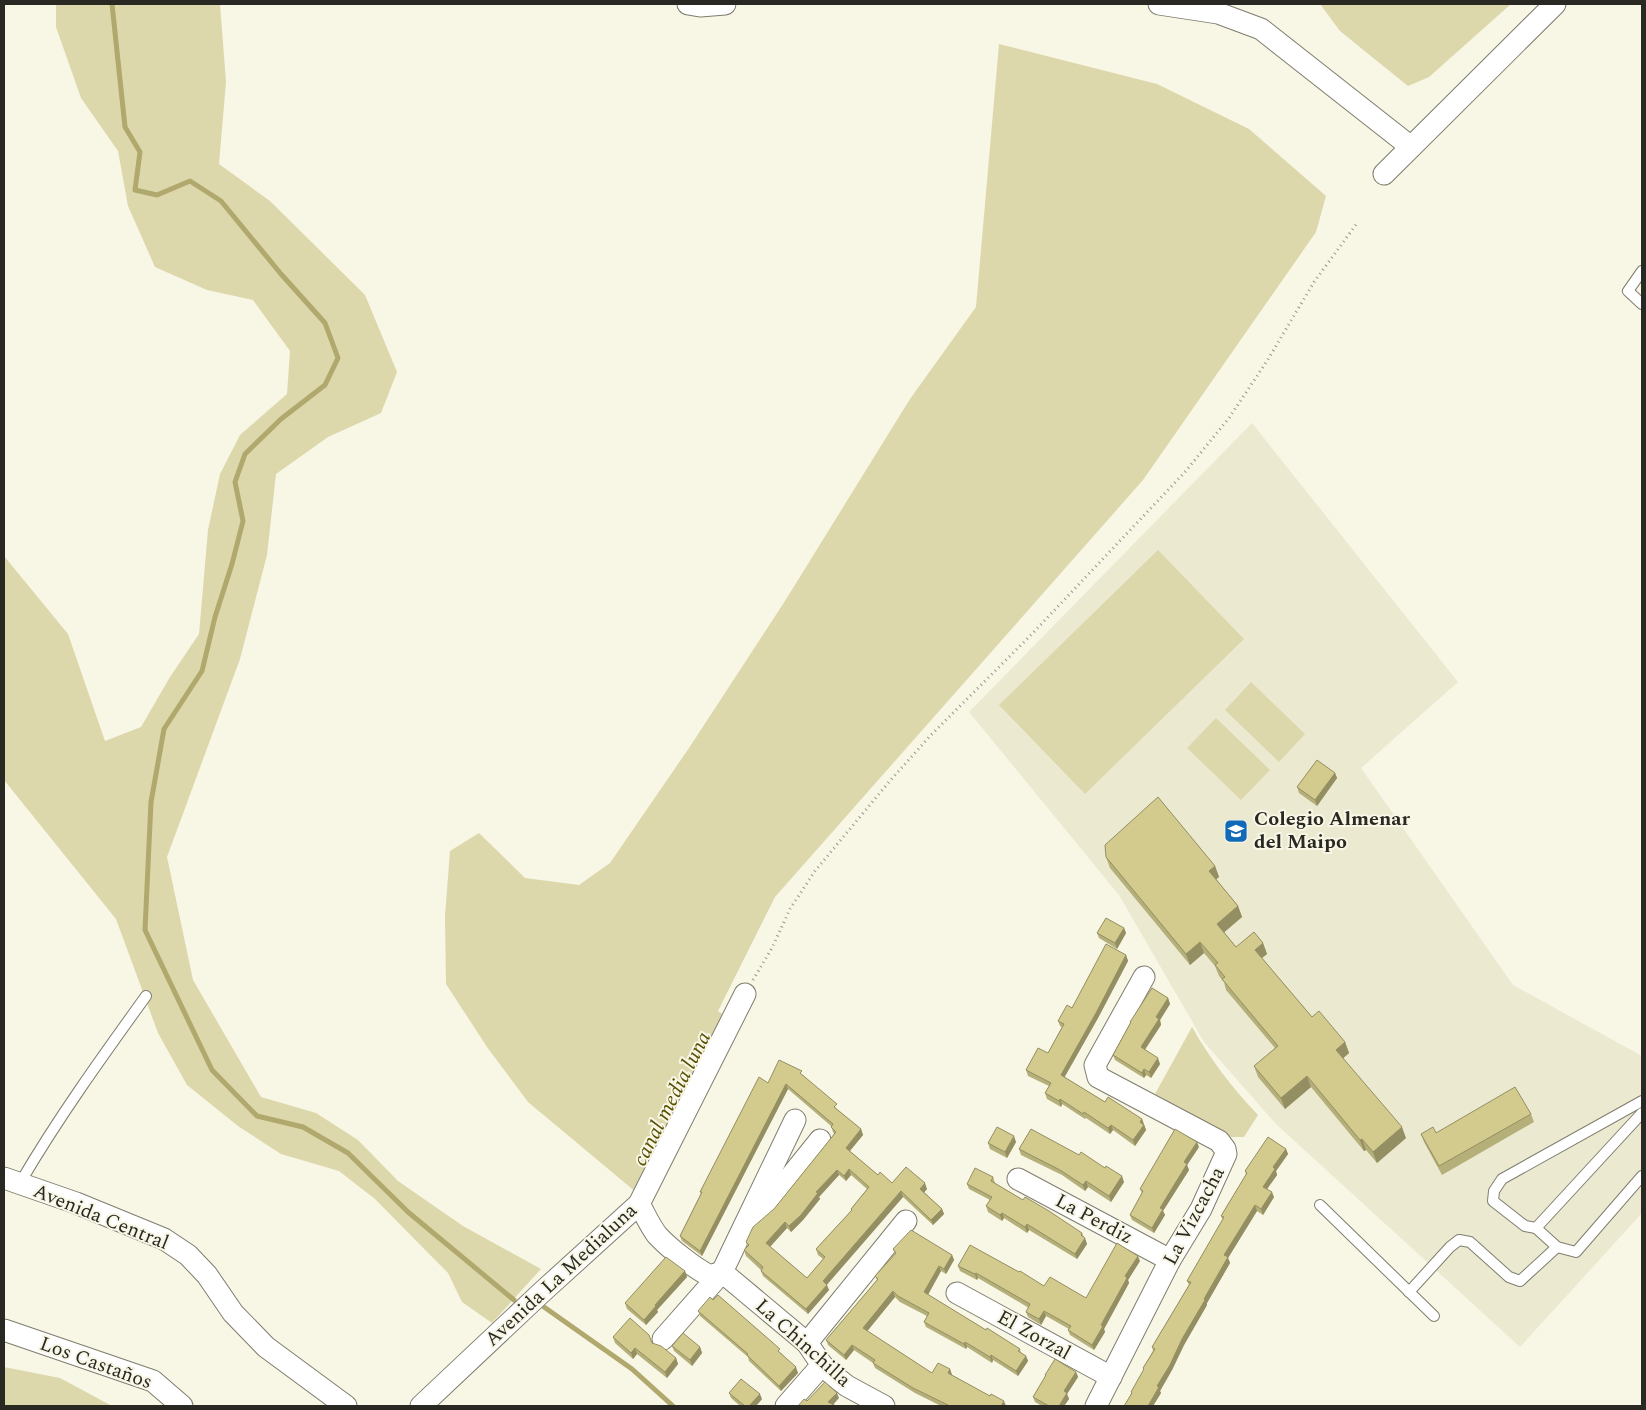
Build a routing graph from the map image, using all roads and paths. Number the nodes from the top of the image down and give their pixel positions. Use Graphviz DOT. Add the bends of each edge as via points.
graph roads {
  1 [pos="688,4"];
  2 [pos="725,4"];
  3 [pos="1159,4"];
  4 [pos="1555,4"];
  5 [pos="1411,147"];
  6 [pos="1384,174"];
  7 [pos="1358,222"];
  8 [pos="1642,271"];
  9 [pos="1642,304"];
  10 [pos="1144,977"];
  11 [pos="745,994"];
  12 [pos="146,996"];
  13 [pos="1642,1101"];
  14 [pos="1642,1114"];
  15 [pos="795,1120"];
  16 [pos="820,1140"];
  17 [pos="1642,1176"];
  18 [pos="1018,1179"];
  19 [pos="12,1180"];
  20 [pos="639,1204"];
  21 [pos="1320,1205"];
  22 [pos="906,1221"];
  23 [pos="746,1222"];
  24 [pos="1536,1228"];
  25 [pos="1557,1247"];
  26 [pos="1170,1260"];
  27 [pos="722,1272"];
  28 [pos="1410,1292"];
  29 [pos="957,1293"];
  30 [pos="1434,1316"];
  31 [pos="4,1330"];
  32 [pos="663,1339"];
  33 [pos="807,1343"];
  34 [pos="822,1364"];
  35 [pos="1111,1377"];
  36 [pos="182,1406"];
  37 [pos="346,1406"];
  38 [pos="421,1406"];
  39 [pos="786,1406"];
  40 [pos="884,1406"];
  41 [pos="1096,1406"];
  1 -- 2 [label="street"];
  3 -- 5 [label="street" via="1218,13 1261,29"];
  4 -- 5 [label="street"];
  5 -- 6 [label="street"];
  7 -- 11 [label="path" via="1314,282 1229,418 1185,472 930,736 815,871 790,909"];
  8 -- 9 [label="lane" via="1628,291"];
  10 -- 26 [label="street, La Vizcacha" via="1095,1065 1098,1077 1218,1141 1226,1154 1201,1209"];
  11 -- 20 [label="street, Avenida La Medialuna"];
  12 -- 19 [label="lane" via="46,1139"];
  13 -- 24 [label="lane" via="1502,1179 1494,1191 1493,1201 1525,1226"];
  14 -- 24 [label="lane"];
  15 -- 23 [label="street"];
  16 -- 23 [label="street" via="766,1207"];
  17 -- 25 [label="lane" via="1576,1252"];
  18 -- 26 [label="street, La Perdiz"];
  19 -- 37 [label="street, Avenida Central" via="164,1239 188,1255 233,1313 266,1346"];
  20 -- 27 [label="street" via="656,1234 689,1262 710,1276"];
  20 -- 38 [label="street, Avenida La Medialuna"];
  21 -- 28 [label="lane"];
  22 -- 33 [label="street"];
  23 -- 27 [label="street"];
  24 -- 25 [label="lane"];
  25 -- 28 [label="lane" via="1520,1281 1509,1277 1470,1242 1459,1240"];
  26 -- 35 [label="street, La Vizcacha"];
  27 -- 32 [label="street"];
  27 -- 33 [label="street, La Chinchilla"];
  28 -- 30 [label="lane"];
  29 -- 35 [label="street, El Zorzal"];
  31 -- 36 [label="street, Los Castaños" via="153,1381"];
  33 -- 34 [label="street, La Chinchilla"];
  34 -- 39 [label="street"];
  34 -- 40 [label="street, La Chinchilla" via="847,1386"];
  35 -- 41 [label="street, La Vizcacha"];
}
